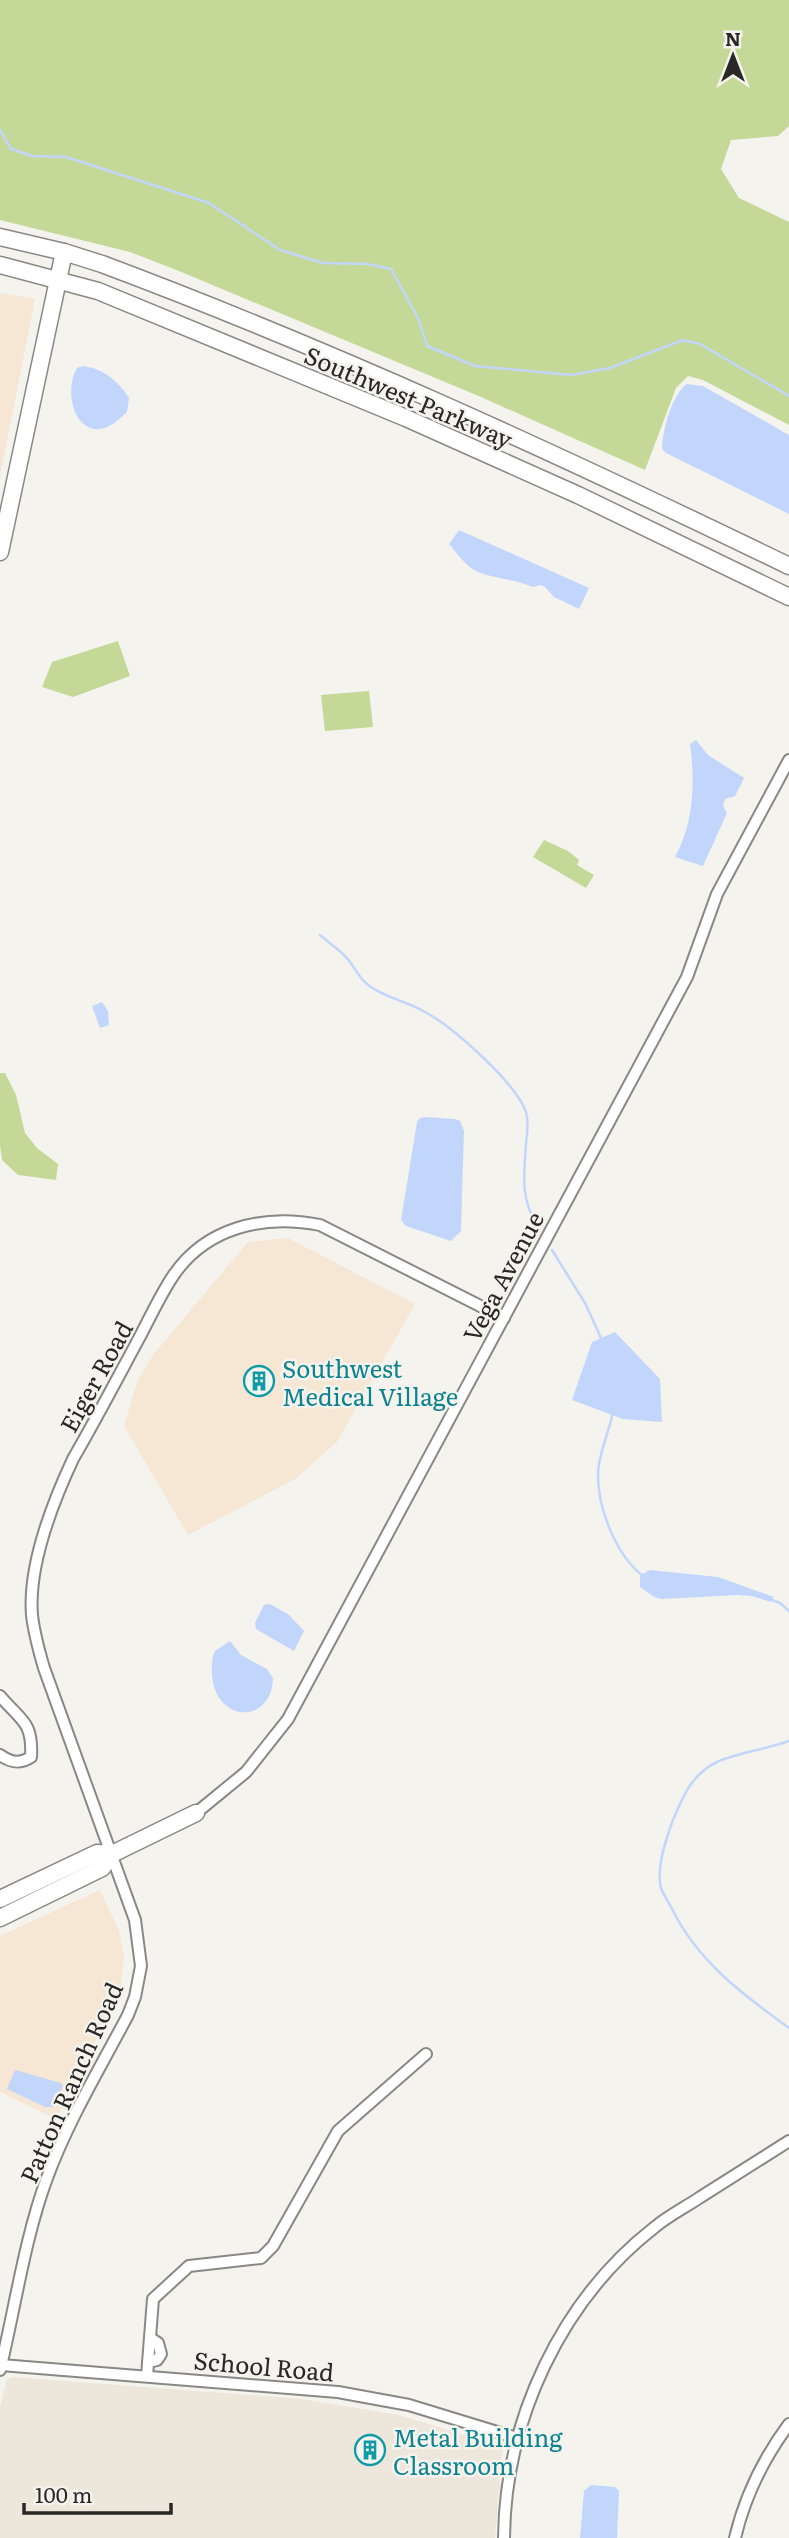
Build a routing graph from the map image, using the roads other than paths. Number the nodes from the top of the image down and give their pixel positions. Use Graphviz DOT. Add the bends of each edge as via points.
graph roads {
  1 [pos="0,237"];
  2 [pos="64,252"];
  3 [pos="0,265"];
  4 [pos="57,278"];
  5 [pos="0,552"];
  6 [pos="789,566"];
  7 [pos="789,597"];
  8 [pos="789,760"];
  9 [pos="505,1318"];
  10 [pos="0,1696"];
  11 [pos="0,1755"];
  12 [pos="196,1813"];
  13 [pos="112,1854"];
  14 [pos="0,1899"];
  15 [pos="0,1918"];
  16 [pos="425,2054"];
  17 [pos="789,2141"];
  18 [pos="1,2367"];
  19 [pos="146,2376"];
  20 [pos="789,2424"];
  21 [pos="517,2438"];
  22 [pos="504,2538"];
  23 [pos="734,2538"];
  1 -- 2 [label="main road, Southwest Parkway"];
  2 -- 4 [label="main road"];
  2 -- 6 [label="main road, Southwest Parkway" via="149,282 390,382 575,463"];
  3 -- 4 [label="main road, Southwest Parkway"];
  4 -- 5 [label="main road"];
  4 -- 7 [label="main road, Southwest Parkway" via="143,308 406,418"];
  8 -- 9 [label="street, Vega Avenue" via="717,894 687,976"];
  9 -- 12 [label="street, Vega Avenue" via="288,1719 246,1772"];
  9 -- 13 [label="street, Eiger Road" via="333,1230 306,1222 275,1221 234,1228 199,1249 174,1275 63,1480 32,1589 38,1646"];
  10 -- 11 [label="street" via="29,1725 32,1757 23,1762"];
  12 -- 13 [label="main road, Vega Avenue"];
  13 -- 14 [label="main road, Vega Avenue" via="97,1853"];
  13 -- 15 [label="main road, Vega Avenue" via="102,1868"];
  13 -- 18 [label="street, Patton Ranch Road" via="135,1920 138,1982 128,2015 47,2178"];
  16 -- 19 [label="street" via="338,2131 273,2246 261,2258 189,2266 153,2299"];
  17 -- 21 [label="street" via="657,2225 621,2257 561,2335"];
  18 -- 19 [label="street, School Road"];
  19 -- 21 [label="street, School Road" via="372,2397"];
  20 -- 23 [label="street" via="750,2490"];
  21 -- 22 [label="street"];
}
